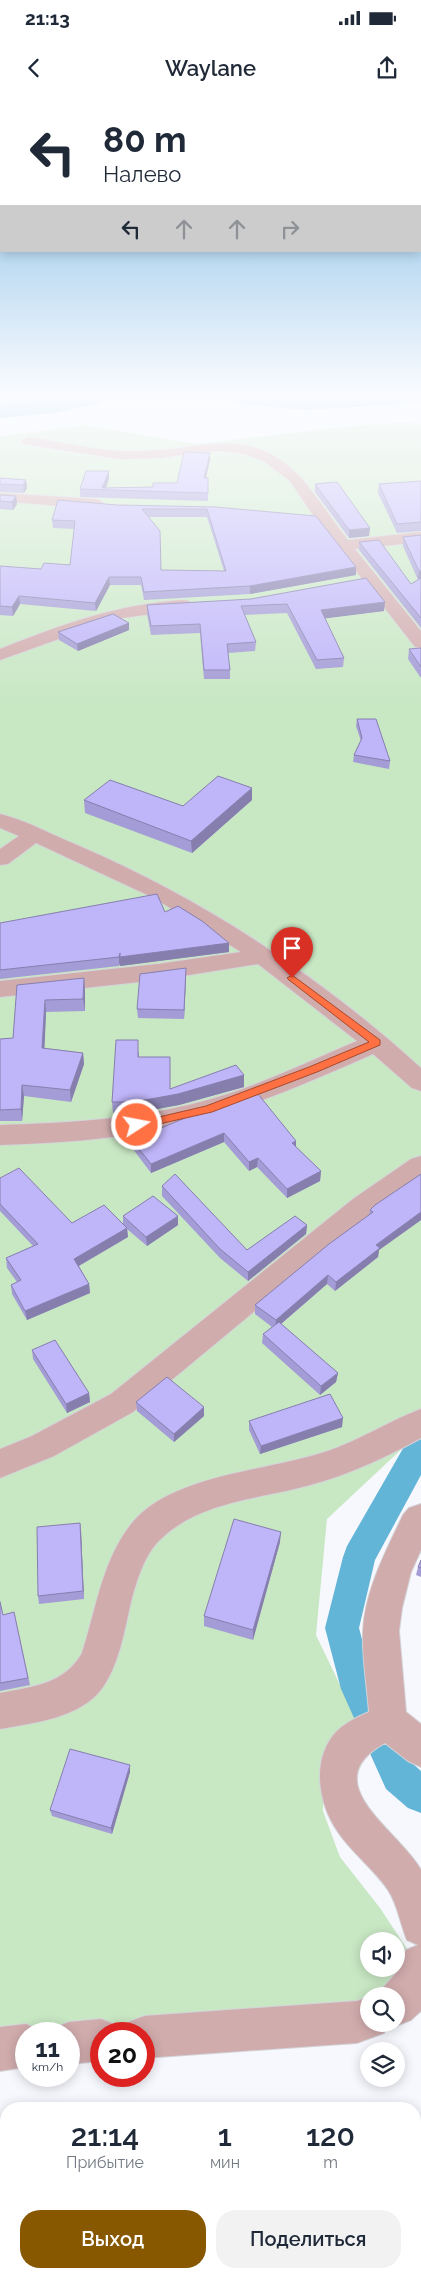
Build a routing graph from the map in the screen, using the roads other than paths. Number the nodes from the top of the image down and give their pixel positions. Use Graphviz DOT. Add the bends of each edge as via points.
graph roads {
  1 [pos="25,500"];
  2 [pos="308,500"];
  3 [pos="107,505"];
  4 [pos="304,516"];
  5 [pos="322,518"];
  6 [pos="421,537"];
  7 [pos="344,545"];
  8 [pos="370,579"];
  9 [pos="352,583"];
  10 [pos="199,605"];
  11 [pos="421,643"];
  12 [pos="0,655"];
  13 [pos="0,820"];
  14 [pos="34,835"];
  15 [pos="0,859"];
  16 [pos="264,956"];
  17 [pos="0,989"];
  18 [pos="377,1042"];
  19 [pos="420,1081"];
  20 [pos="0,1136"];
  21 [pos="421,1166"];
  22 [pos="421,1423"];
  23 [pos="0,1464"];
  24 [pos="421,1519"];
  25 [pos="0,1712"];
  26 [pos="384,1724"];
  27 [pos="421,1748"];
  28 [pos="421,1926"];
  29 [pos="421,1965"];
  30 [pos="405,1998"];
  31 [pos="360,2021"];
  32 [pos="155,2036"];
  33 [pos="15,2048"];
  34 [pos="0,2050"];
  1 -- 3 [label="street"];
  2 -- 5 [label="street"];
  4 -- 5 [label="street"];
  5 -- 7 [label="street"];
  6 -- 7 [label="street"];
  7 -- 8 [label="street"];
  8 -- 9 [label="street"];
  8 -- 11 [label="street"];
  10 -- 12 [label="street" via="149,606 111,614"];
  13 -- 14 [label="street"];
  14 -- 15 [label="street"];
  14 -- 16 [label="street" via="99,861 163,894"];
  16 -- 17 [label="street" via="158,972"];
  16 -- 18 [label="street"];
  18 -- 19 [label="street"];
  18 -- 20 [label="street" via="313,1070 186,1115 112,1129"];
  21 -- 23 [label="street" via="363,1206 122,1403 43,1446"];
  22 -- 25 [label="street" via="343,1460 206,1496 165,1514 136,1544 124,1566 101,1654 88,1679 57,1699"];
  24 -- 26 [label="street" via="394,1572 384,1608 381,1631"];
  26 -- 27 [label="street"];
  26 -- 28 [label="street" via="347,1749 338,1779 344,1805 352,1819 401,1874 414,1897"];
  29 -- 30 [label="street"];
  31 -- 32 [label="street"];
  33 -- 34 [label="street"];
}
